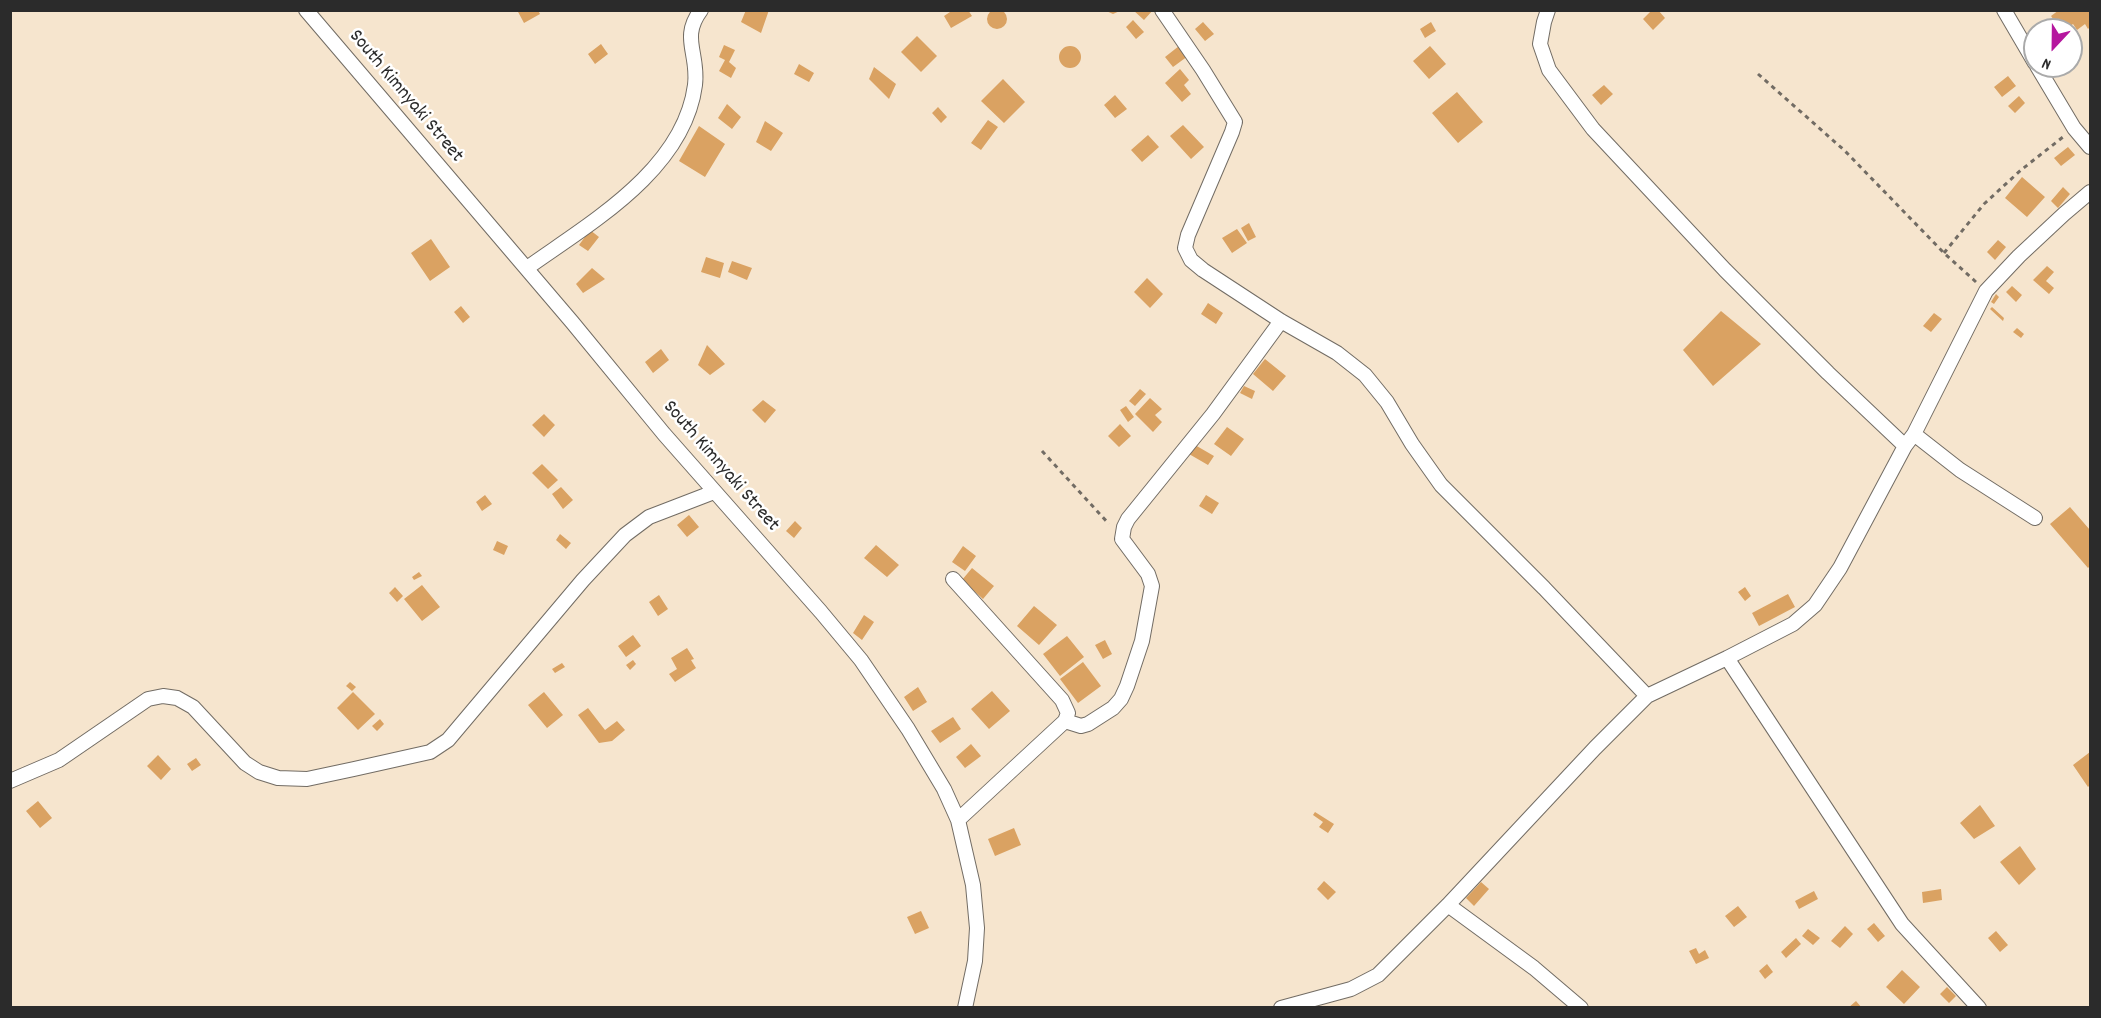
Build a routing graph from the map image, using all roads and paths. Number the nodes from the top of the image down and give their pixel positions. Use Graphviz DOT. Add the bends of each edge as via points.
graph roads {
  1 [pos="306,10"];
  2 [pos="701,10"];
  3 [pos="1162,10"];
  4 [pos="1548,10"];
  5 [pos="2004,10"];
  6 [pos="2023,43"];
  7 [pos="1758,74"];
  8 [pos="2044,78"];
  9 [pos="2074,128"];
  10 [pos="2091,147"];
  11 [pos="2091,192"];
  12 [pos="1944,253"];
  13 [pos="526,268"];
  14 [pos="1986,291"];
  15 [pos="1281,321"];
  16 [pos="1914,434"];
  17 [pos="1905,446"];
  18 [pos="1042,451"];
  19 [pos="714,492"];
  20 [pos="2035,518"];
  21 [pos="1122,539"];
  22 [pos="953,579"];
  23 [pos="1727,658"];
  24 [pos="1647,696"];
  25 [pos="1065,721"];
  26 [pos="10,781"];
  27 [pos="958,820"];
  28 [pos="1448,905"];
  29 [pos="965,1008"];
  30 [pos="1281,1008"];
  31 [pos="1581,1008"];
  32 [pos="1978,1008"];
  1 -- 13 [label="street, South Kimnyaki Street"];
  2 -- 13 [label="street" via="690,32 695,85 685,120 671,147 642,182"];
  3 -- 15 [label="street" via="1235,122 1185,248 1203,270"];
  4 -- 17 [label="street" via="1540,44 1549,70 1593,129 1725,270"];
  5 -- 6 [label="street"];
  7 -- 12 [label="path" via="1844,150"];
  8 -- 9 [label="street"];
  9 -- 10 [label="street"];
  9 -- 12 [label="path" via="1984,204"];
  11 -- 14 [label="street" via="2064,213"];
  12 -- 14 [label="path"];
  13 -- 19 [label="street, South Kimnyaki Street"];
  14 -- 16 [label="street"];
  15 -- 21 [label="street" via="1213,414 1128,519"];
  15 -- 24 [label="street" via="1337,353 1365,375 1441,485"];
  16 -- 17 [label="street"];
  16 -- 20 [label="street" via="1974,480"];
  17 -- 23 [label="street" via="1840,568 1815,605 1793,624"];
  18 -- 21 [label="path"];
  19 -- 26 [label="street" via="649,517 625,535 448,740 430,752 307,779 278,778 245,763 193,707 163,696 148,699 59,760"];
  19 -- 27 [label="street, South Kimnyaki Street" via="861,660 928,760"];
  21 -- 25 [label="street" via="1148,574 1152,586 1142,641 1127,686 1113,708 1081,726"];
  22 -- 25 [label="street" via="1062,700 1068,713"];
  23 -- 24 [label="street"];
  23 -- 32 [label="street" via="1902,924"];
  24 -- 28 [label="street"];
  25 -- 27 [label="street"];
  27 -- 29 [label="street, South Kimnyaki Street" via="973,885 977,928"];
  28 -- 30 [label="street" via="1378,975 1351,989"];
  28 -- 31 [label="street"];
}
